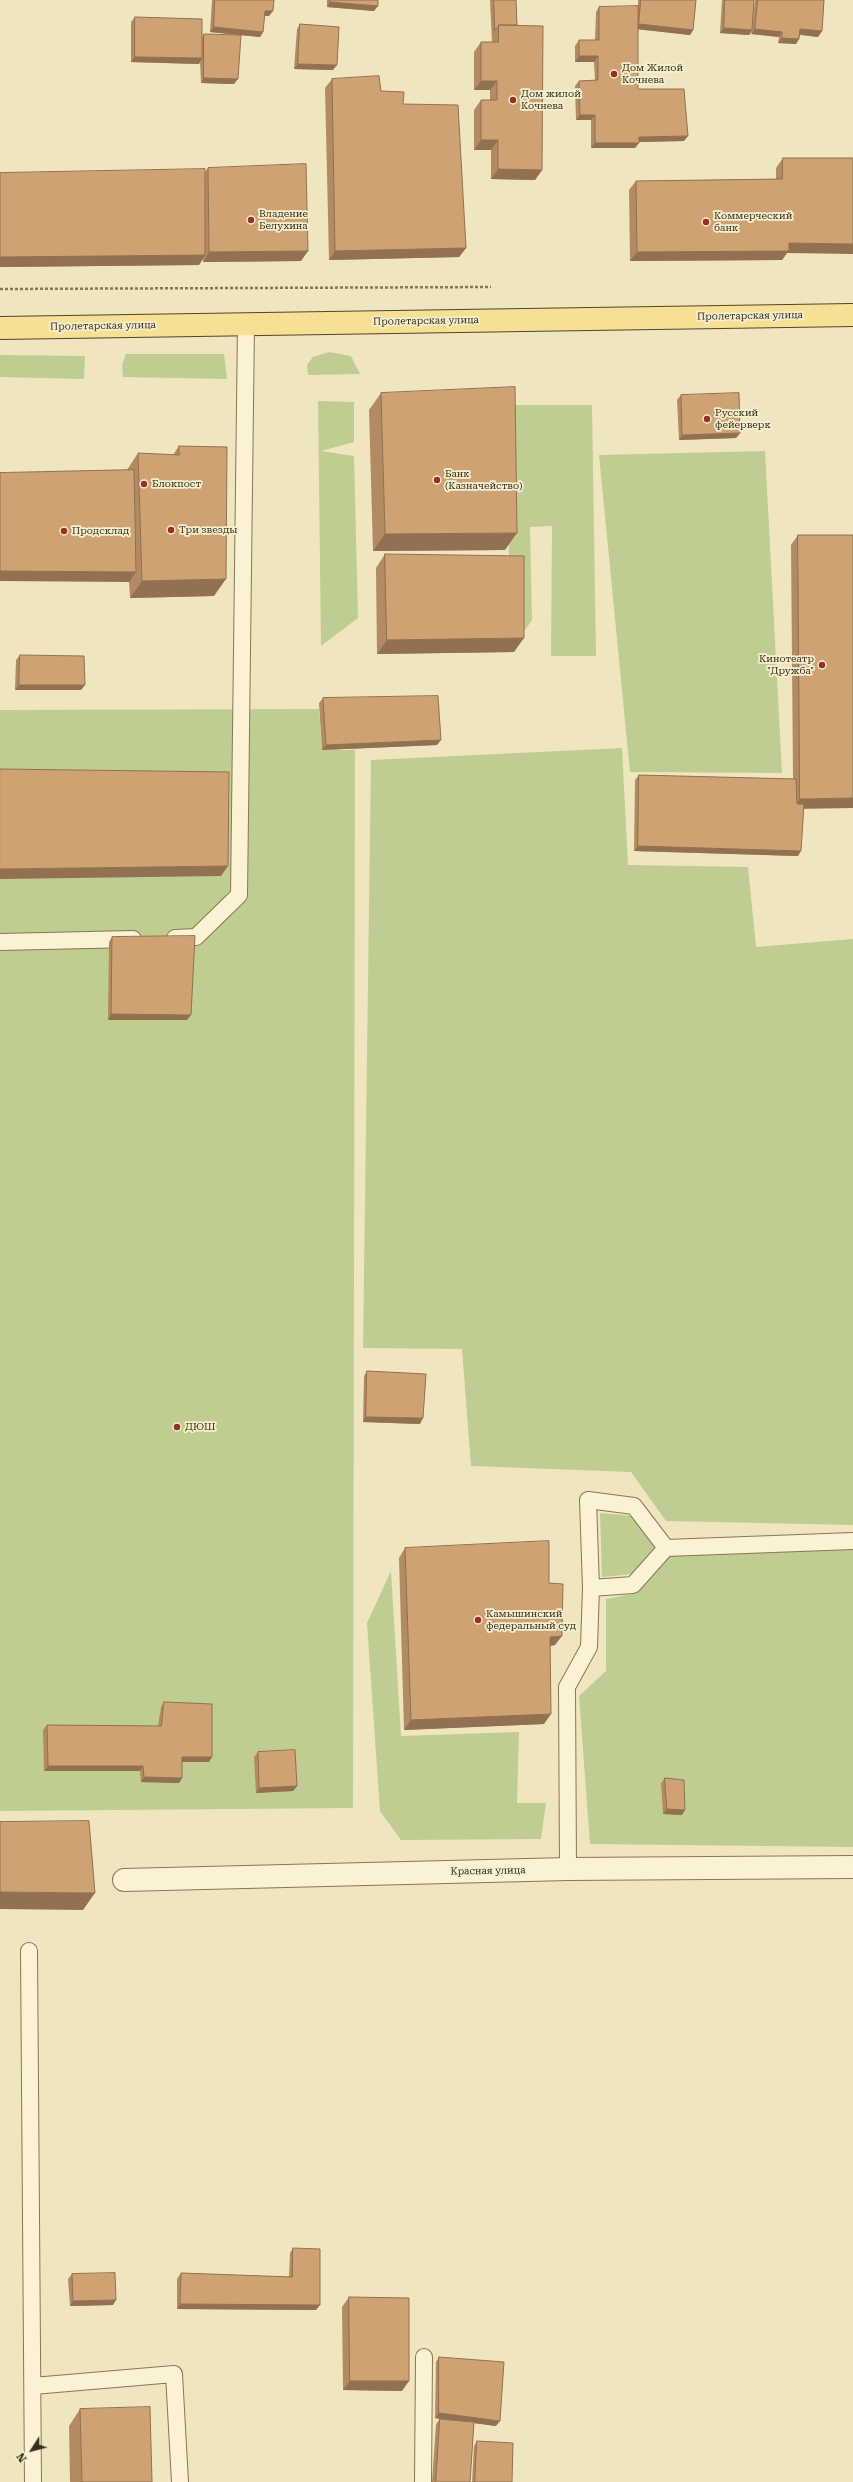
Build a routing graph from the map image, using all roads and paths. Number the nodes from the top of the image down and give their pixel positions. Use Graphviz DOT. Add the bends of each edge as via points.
graph roads {
  1 [pos="494,287"];
  2 [pos="0,289"];
  3 [pos="853,315"];
  4 [pos="246,324"];
  5 [pos="0,328"];
  6 [pos="0,942"];
  7 [pos="853,1541"];
  8 [pos="666,1548"];
  9 [pos="591,1588"];
  10 [pos="853,1867"];
  11 [pos="568,1869"];
  12 [pos="124,1880"];
  13 [pos="29,1951"];
  14 [pos="424,2357"];
  15 [pos="33,2386"];
  16 [pos="33,2482"];
  17 [pos="180,2482"];
  18 [pos="423,2482"];
  1 -- 2 [label="path"];
  3 -- 4 [label="main road, Пролетарская улица"];
  4 -- 5 [label="main road, Пролетарская улица"];
  4 -- 6 [label="lane" via="239,895 196,937"];
  7 -- 8 [label="lane"];
  8 -- 9 [label="lane" via="633,1585"];
  8 -- 9 [label="lane" via="634,1506 588,1500"];
  9 -- 11 [label="lane" via="589,1647 566,1687"];
  10 -- 11 [label="street, Красная улица"];
  11 -- 12 [label="street, Красная улица"];
  13 -- 15 [label="lane"];
  14 -- 18 [label="lane"];
  15 -- 16 [label="lane"];
  15 -- 17 [label="lane" via="174,2374"];
}
